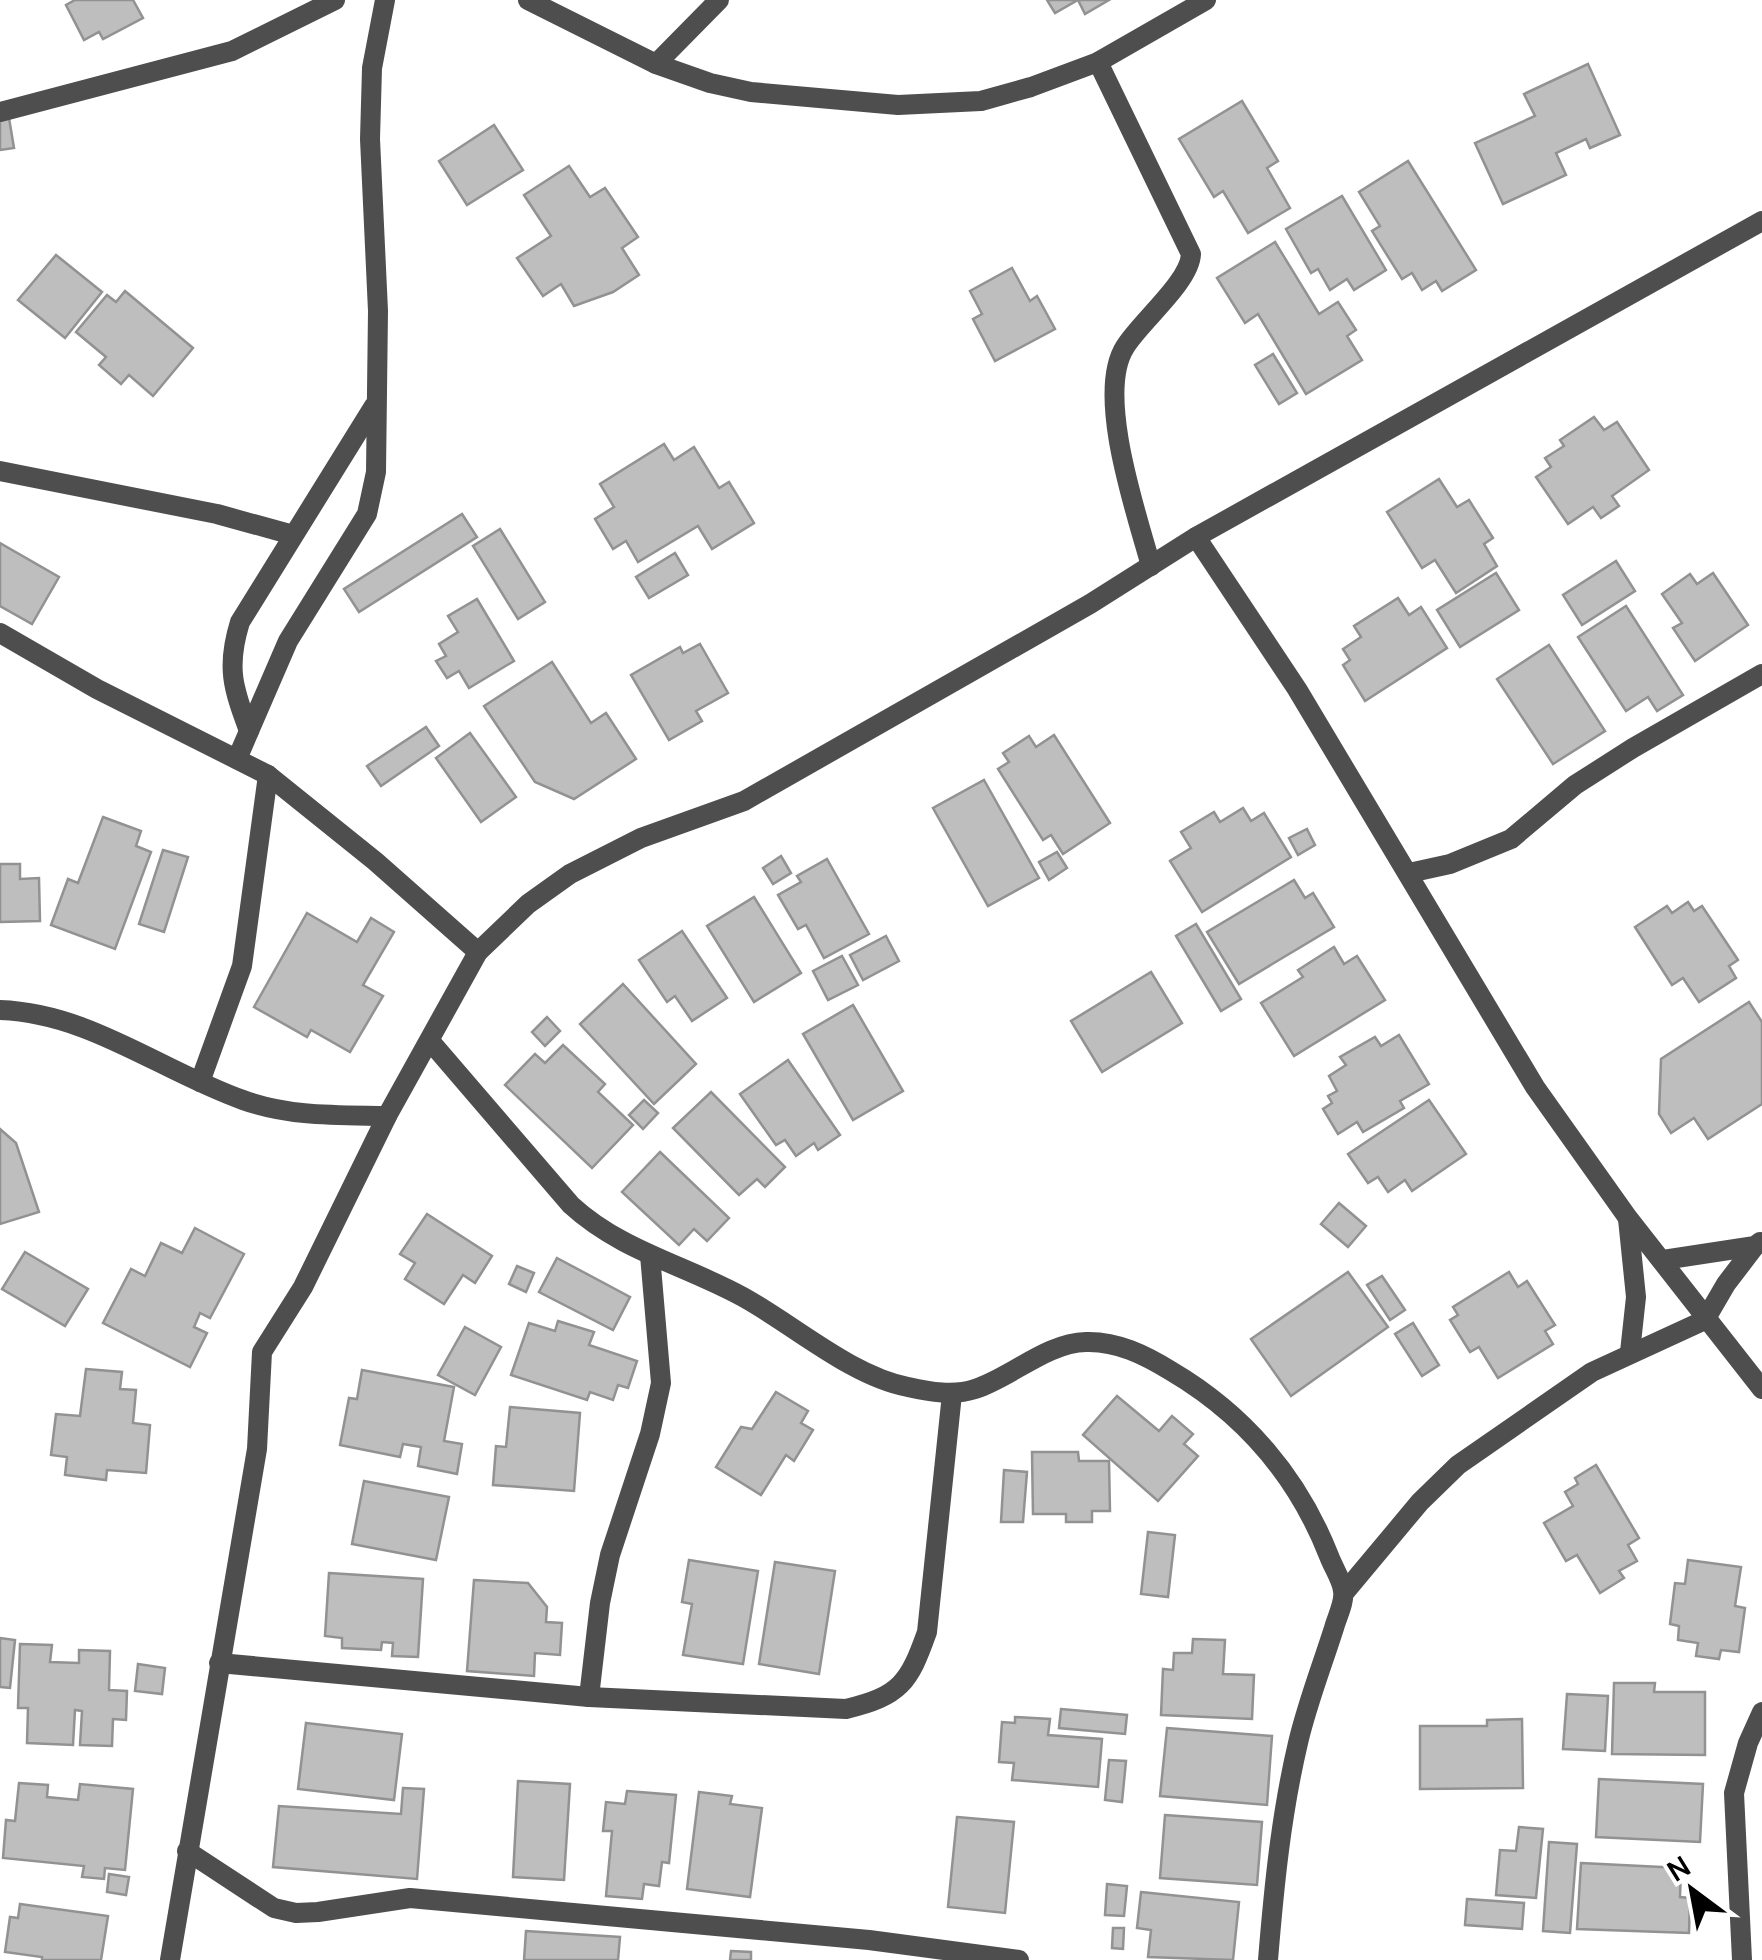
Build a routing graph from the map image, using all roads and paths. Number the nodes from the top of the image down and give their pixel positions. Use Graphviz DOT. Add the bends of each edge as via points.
graph roads {
  1 [pos="335,0"];
  2 [pos="385,0"];
  3 [pos="528,0"];
  4 [pos="719,0"];
  5 [pos="1206,0"];
  6 [pos="1098,62"];
  7 [pos="656,64"];
  8 [pos="0,112"];
  9 [pos="1762,221"];
  10 [pos="376,403"];
  11 [pos="0,471"];
  12 [pos="293,536"];
  13 [pos="1196,537"];
  14 [pos="1151,566"];
  15 [pos="0,633"];
  16 [pos="1762,674"];
  17 [pos="248,731"];
  18 [pos="237,759"];
  19 [pos="268,776"];
  20 [pos="1410,873"];
  21 [pos="478,952"];
  22 [pos="0,1010"];
  23 [pos="430,1041"];
  24 [pos="200,1082"];
  25 [pos="387,1116"];
  26 [pos="1628,1218"];
  27 [pos="1758,1243"];
  28 [pos="650,1255"];
  29 [pos="1663,1260"];
  30 [pos="1705,1320"];
  31 [pos="1630,1352"];
  32 [pos="1762,1389"];
  33 [pos="952,1394"];
  34 [pos="1344,1593"];
  35 [pos="219,1663"];
  36 [pos="588,1697"];
  37 [pos="1762,1712"];
  38 [pos="187,1851"];
  39 [pos="170,1960"];
  40 [pos="1020,1960"];
  41 [pos="1268,1960"];
  42 [pos="1742,1960"];
  1 -- 8 [label="street" via="232,50"];
  2 -- 10 [label="street" via="372,68 370,139"];
  3 -- 7 [label="street"];
  4 -- 7 [label="street"];
  5 -- 6 [label="street"];
  6 -- 7 [label="street" via="981,101 898,105 750,92"];
  6 -- 14 [label="street" via="1191,254 1186,271 1122,350 1115,378 1121,451"];
  9 -- 13 [label="street"];
  10 -- 12 [label="street"];
  10 -- 17 [label="street" via="376,472 367,514 288,641"];
  11 -- 12 [label="street" via="217,514"];
  12 -- 17 [label="street" via="234,642 232,684"];
  13 -- 14 [label="street"];
  13 -- 20 [label="street"];
  14 -- 21 [label="street" via="744,801 640,838 570,874"];
  15 -- 18 [label="street"];
  16 -- 20 [label="street" via="1575,785 1511,839"];
  17 -- 18 [label="street"];
  18 -- 19 [label="street"];
  19 -- 21 [label="street"];
  19 -- 24 [label="street" via="242,966"];
  20 -- 26 [label="street" via="1535,1087"];
  21 -- 23 [label="street"];
  22 -- 24 [label="street" via="35,1012 90,1029"];
  23 -- 25 [label="street"];
  23 -- 28 [label="street" via="571,1205 593,1225"];
  24 -- 25 [label="street" via="280,1111"];
  25 -- 35 [label="street" via="303,1287 262,1352 257,1449"];
  26 -- 29 [label="street"];
  26 -- 31 [label="street" via="1636,1297"];
  27 -- 29 [label="street"];
  27 -- 30 [label="street"];
  28 -- 33 [label="street" via="742,1296 852,1365 904,1387"];
  28 -- 36 [label="street" via="661,1383 610,1555"];
  29 -- 30 [label="street"];
  30 -- 31 [label="street"];
  30 -- 32 [label="street"];
  31 -- 34 [label="street" via="1458,1464"];
  33 -- 34 [label="street" via="1060,1348 1086,1342 1137,1351 1205,1391 1249,1430 1315,1520"];
  33 -- 36 [label="street" via="927,1632 902,1686 882,1701 846,1709"];
  34 -- 41 [label="street" via="1298,1740 1278,1844"];
  35 -- 36 [label="street"];
  35 -- 38 [label="street"];
  37 -- 42 [label="street" via="1734,1793"];
  38 -- 39 [label="street"];
  38 -- 40 [label="street" via="287,1912 410,1898"];
}
